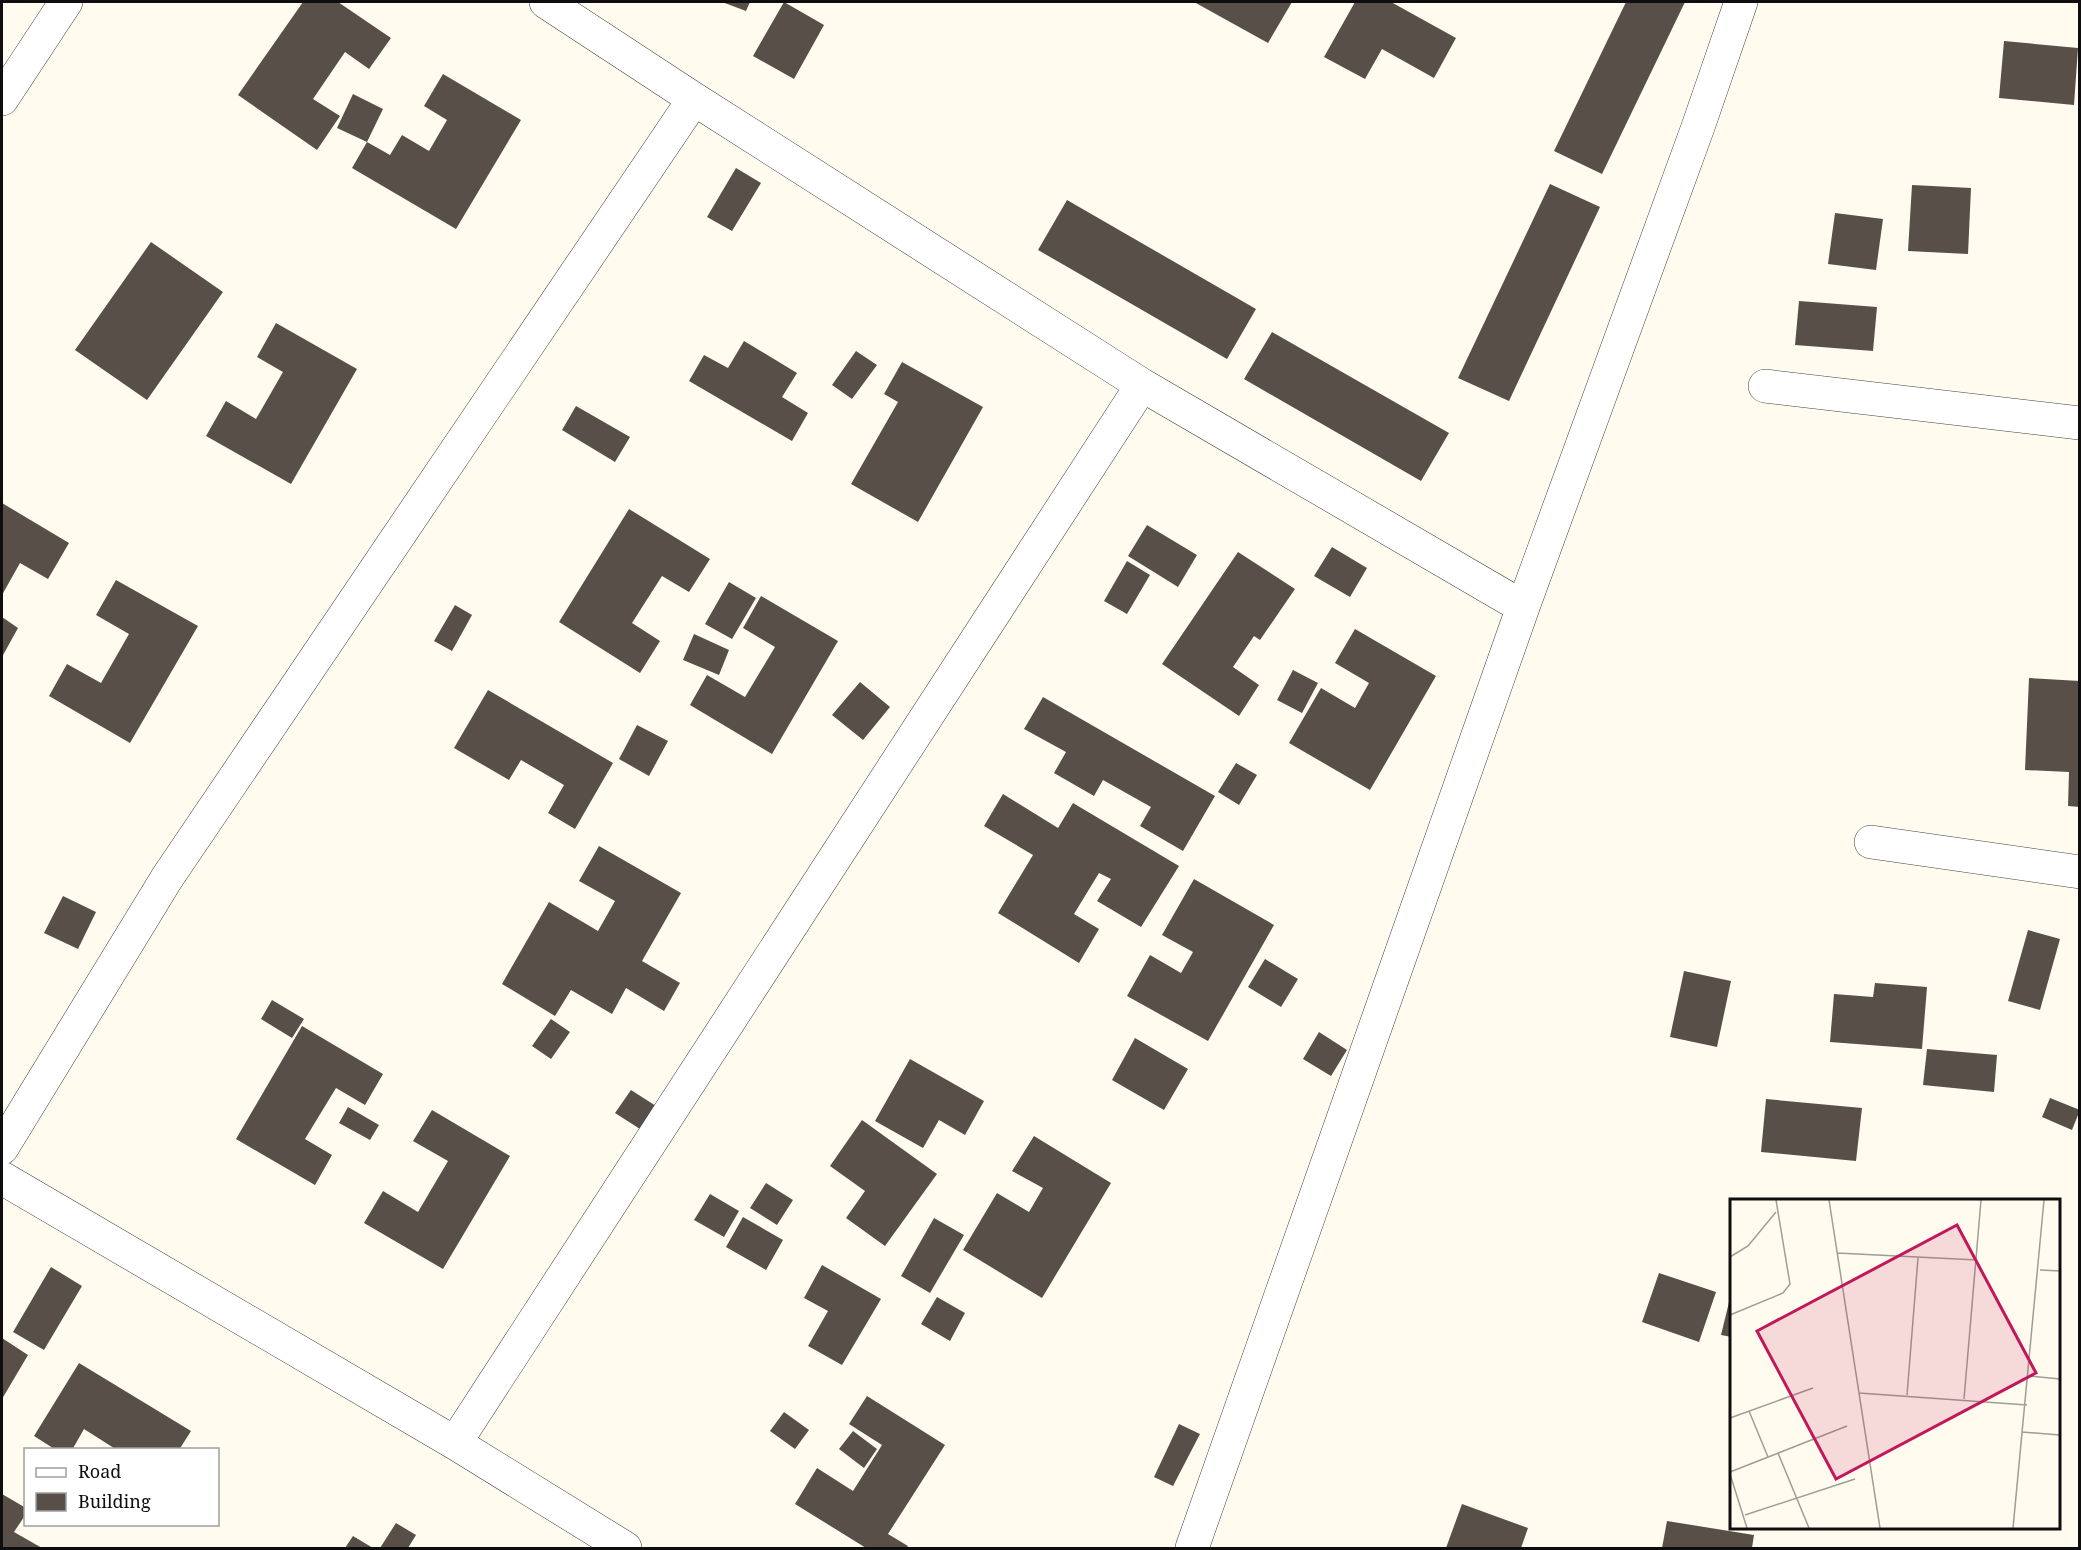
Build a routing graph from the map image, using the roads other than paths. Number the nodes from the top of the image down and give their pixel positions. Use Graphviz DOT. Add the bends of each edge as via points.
graph roads {
  1 [pos="64,2"];
  2 [pos="546,2"];
  3 [pos="1741,2"];
  4 [pos="2,99"];
  5 [pos="694,99"];
  6 [pos="1142,385"];
  7 [pos="1765,386"];
  8 [pos="2079,423"];
  9 [pos="1523,607"];
  10 [pos="1871,842"];
  11 [pos="2079,872"];
  12 [pos="2,1148"];
  13 [pos="2,1178"];
  14 [pos="455,1443"];
  15 [pos="625,1548"];
  16 [pos="1192,1548"];
  1 -- 4 [label="street"];
  2 -- 5 [label="street"];
  3 -- 9 [label="street"];
  5 -- 6 [label="street"];
  5 -- 12 [label="street" via="167,878"];
  6 -- 9 [label="street"];
  6 -- 14 [label="street"];
  7 -- 8 [label="street"];
  9 -- 16 [label="street"];
  10 -- 11 [label="street"];
  13 -- 14 [label="street"];
  14 -- 15 [label="street"];
}
